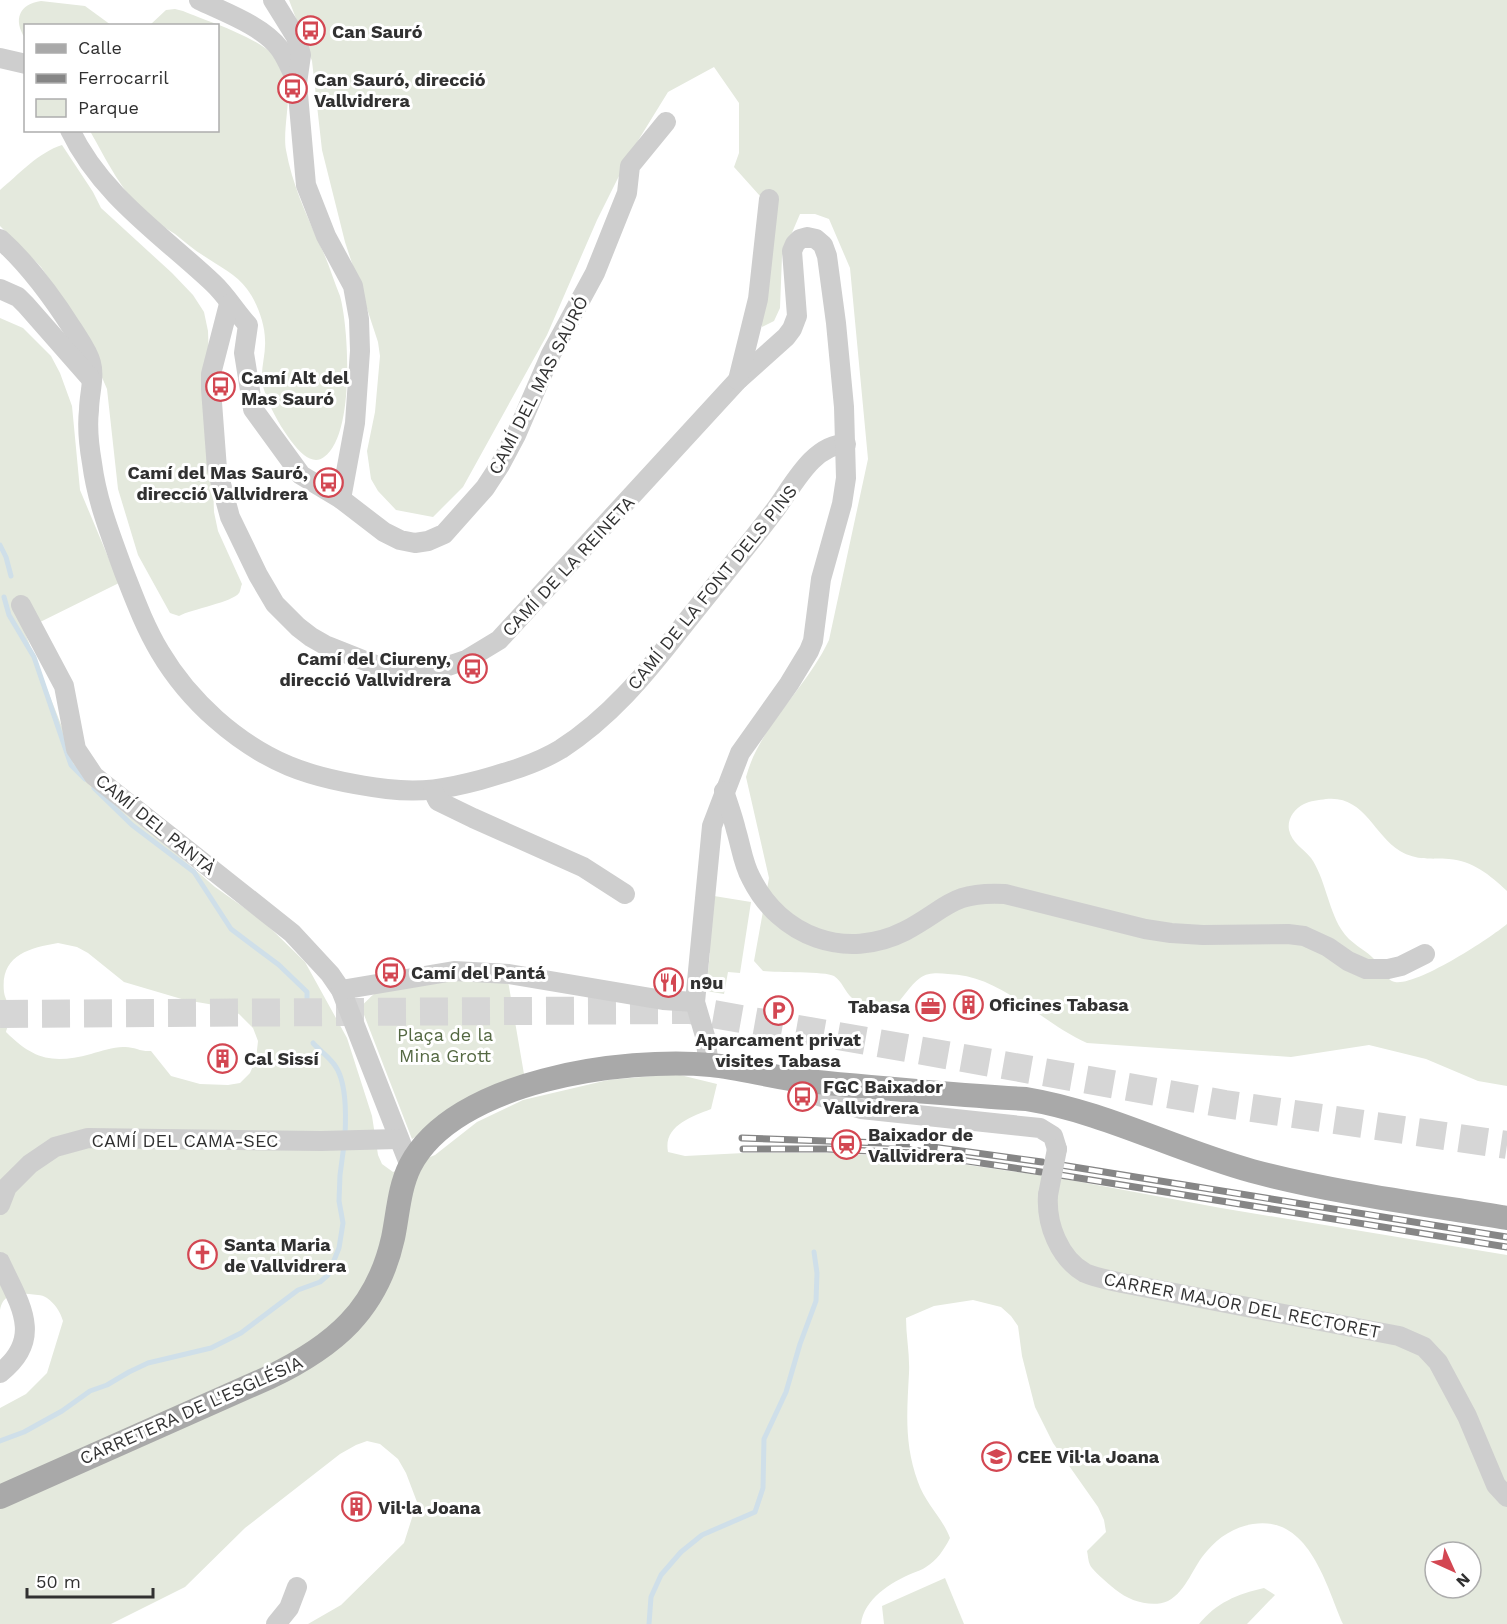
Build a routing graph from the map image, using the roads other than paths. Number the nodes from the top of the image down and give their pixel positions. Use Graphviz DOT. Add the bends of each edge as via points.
graph roads {
  1 [pos="199,0"];
  2 [pos="273,0"];
  3 [pos="0,58"];
  4 [pos="24,64"];
  5 [pos="297,83"];
  6 [pos="666,122"];
  7 [pos="71,132"];
  8 [pos="769,199"];
  9 [pos="0,239"];
  10 [pos="0,289"];
  11 [pos="229,304"];
  12 [pos="91,379"];
  13 [pos="738,380"];
  14 [pos="846,444"];
  15 [pos="341,499"];
  16 [pos="21,605"];
  17 [pos="433,791"];
  18 [pos="724,791"];
  19 [pos="625,894"];
  20 [pos="1425,954"];
  21 [pos="335,982"];
  22 [pos="695,1002"];
  23 [pos="709,1065"];
  24 [pos="803,1080"];
  25 [pos="398,1139"];
  26 [pos="410,1166"];
  27 [pos="0,1205"];
  28 [pos="1507,1218"];
  29 [pos="0,1262"];
  30 [pos="0,1373"];
  31 [pos="0,1497"];
  32 [pos="1507,1497"];
  33 [pos="297,1587"];
  34 [pos="276,1624"];
  1 -- 5 [label="street" via="266,35 279,47"];
  2 -- 5 [label="street" via="296,37 301,55"];
  3 -- 4 [label="street"];
  5 -- 15 [label="street" via="306,185 326,236 353,286 359,319 355,423"];
  6 -- 15 [label="street, CAMÍ DEL MAS SAURÓ" via="630,166 627,193 595,273 551,354 500,465 465,513 444,534 415,543 384,532"];
  7 -- 11 [label="street" via="90,166 110,190 215,285"];
  8 -- 13 [label="street, CAMÍ DE LA REINETA" via="758,299"];
  9 -- 12 [label="street, CAMÍ DE LA FONT DELS PINS" via="30,269 61,311 91,363"];
  10 -- 12 [label="street" via="27,305"];
  11 -- 13 [label="street, CAMÍ DE LA REINETA" via="213,363 211,389 217,469 230,517 266,590 286,616 326,645 388,670 406,673 466,660 500,640"];
  11 -- 15 [label="street, CAMÍ DEL MAS SAURÓ" via="248,325 244,353 253,410 302,475"];
  12 -- 17 [label="street, CAMÍ DE LA FONT DELS PINS" via="89,439 101,511 149,633 185,688 237,735 286,764 352,783"];
  13 -- 14 [label="street" via="792,328 797,316 792,251 800,239 816,239 823,245 828,267"];
  14 -- 17 [label="street, CAMÍ DE LA FONT DELS PINS" via="834,444 814,459 661,656 600,719 563,748 536,762"];
  14 -- 18 [label="street" via="842,504 821,579 813,641 789,684 740,753"];
  16 -- 21 [label="street, CAMÍ DEL PANTÀ" via="64,686 76,749 94,776 292,933"];
  17 -- 19 [label="street" via="438,801 583,867"];
  18 -- 20 [label="street" via="750,876 762,898 795,927 831,943 869,943 890,938 952,901 985,893 1005,894 1172,933 1304,936 1357,966 1378,970 1401,966"];
  18 -- 22 [label="street" via="712,826"];
  21 -- 22 [label="street" via="380,982 454,971 509,974"];
  21 -- 25 [label="street"];
  22 -- 23 [label="street"];
  23 -- 24 [label="main road, CARRETERA DE L'ESGLÉSIA"];
  23 -- 26 [label="main road, CARRETERA DE L'ESGLÉSIA" via="622,1066 554,1077 486,1101 465,1113 434,1136"];
  24 -- 28 [label="main road, CARRETERA DE L'ESGLÉSIA" via="1052,1103 1253,1171"];
  24 -- 32 [label="street, CARRER MAJOR DEL RECTORET, bridge" via="809,1093 861,1109 1040,1128 1053,1136 1057,1149 1048,1195 1050,1222 1071,1261 1086,1273 1399,1336 1424,1347 1438,1362 1467,1416 1496,1485"];
  25 -- 26 [label="street"];
  25 -- 27 [label="street, CAMÍ DEL CAMA-SEC" via="88,1138 55,1147 30,1164 7,1187"];
  26 -- 31 [label="main road, CARRETERA DE L'ESGLÉSIA" via="381,1277 371,1296 338,1335 296,1365"];
  29 -- 30 [label="street" via="26,1327 19,1354"];
  33 -- 34 [label="street" via="290,1608"];
}
